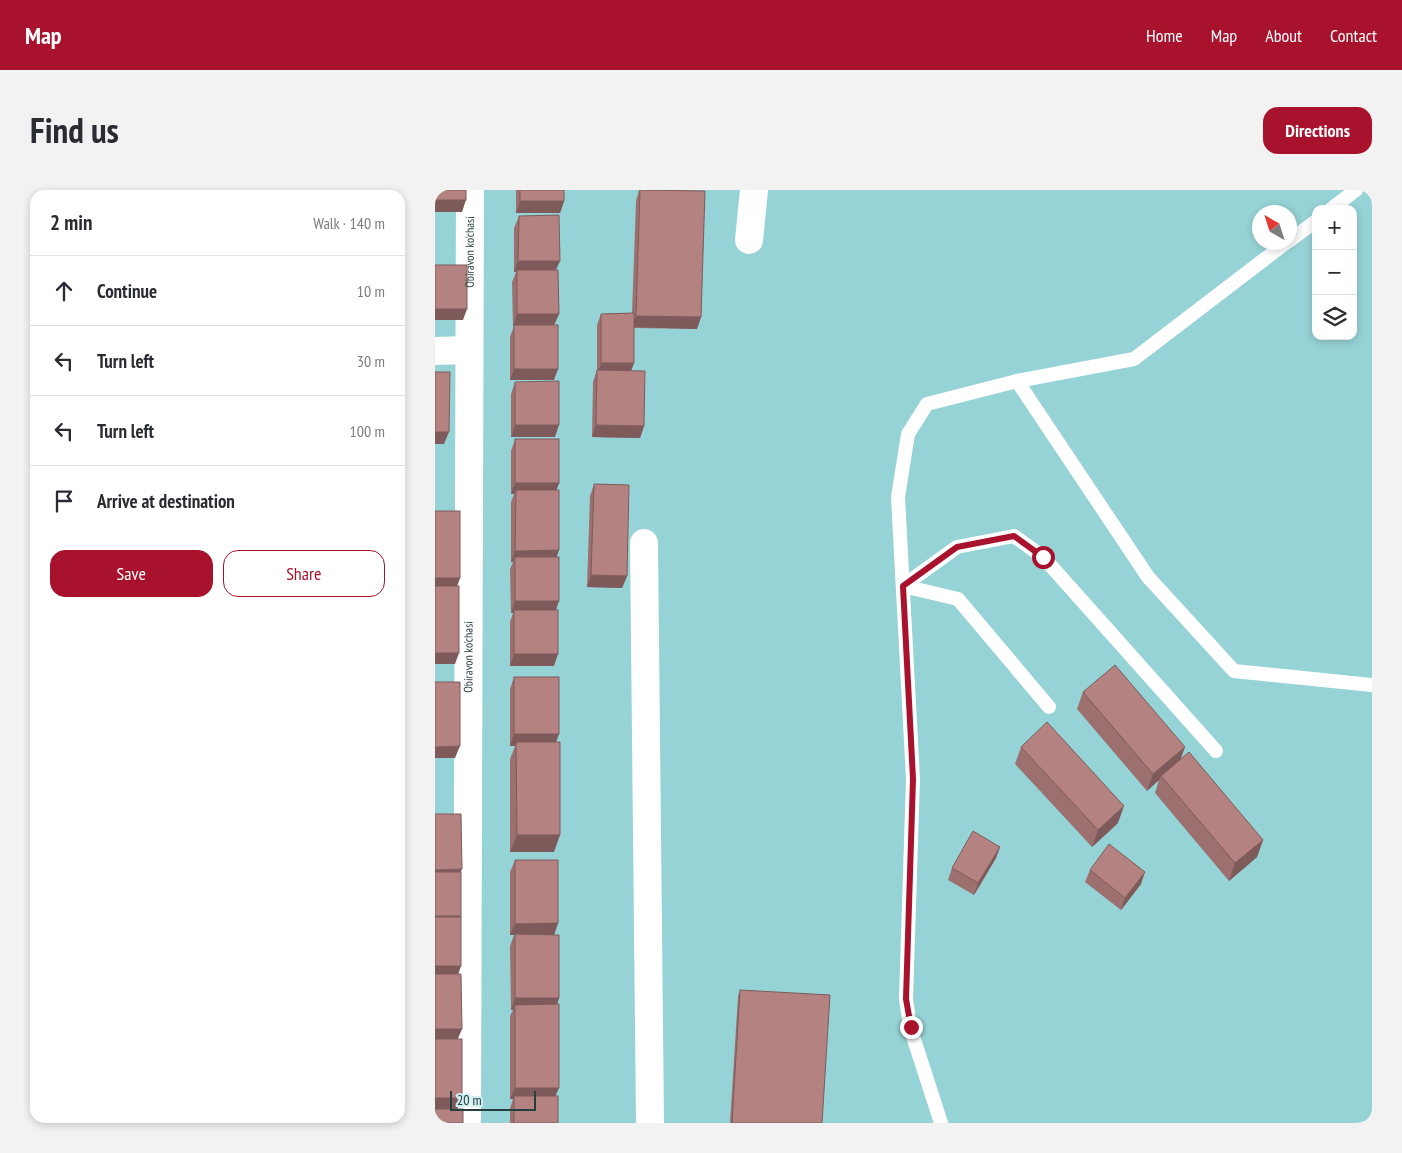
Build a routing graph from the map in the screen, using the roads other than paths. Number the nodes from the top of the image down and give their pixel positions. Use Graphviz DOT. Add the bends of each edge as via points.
graph roads {
  1 [pos="470,190"];
  2 [pos="754,190"];
  3 [pos="1356,190"];
  4 [pos="1336,205"];
  5 [pos="1312,224"];
  6 [pos="1297,235"];
  7 [pos="749,240"];
  8 [pos="1277,250"];
  9 [pos="469,350"];
  10 [pos="435,351"];
  11 [pos="1017,382"];
  12 [pos="644,543"];
  13 [pos="903,586"];
  14 [pos="1372,685"];
  15 [pos="1049,708"];
  16 [pos="1216,751"];
  17 [pos="467,1123"];
  18 [pos="650,1123"];
  19 [pos="941,1123"];
  1 -- 9 [label="street, Obiravon ko'chasi"];
  2 -- 7 [label="street"];
  3 -- 4 [label="lane"];
  5 -- 6 [label="lane"];
  8 -- 11 [label="lane" via="1134,359"];
  9 -- 10 [label="street"];
  9 -- 17 [label="street, Obiravon ko'chasi"];
  11 -- 13 [label="lane" via="927,404 908,434 898,497"];
  11 -- 14 [label="lane" via="1148,577 1234,671"];
  12 -- 18 [label="street"];
  13 -- 15 [label="lane" via="958,600"];
  13 -- 16 [label="lane" via="957,547 1014,536 1043,557"];
  13 -- 19 [label="lane" via="913,779 906,999 911,1027"];
}
